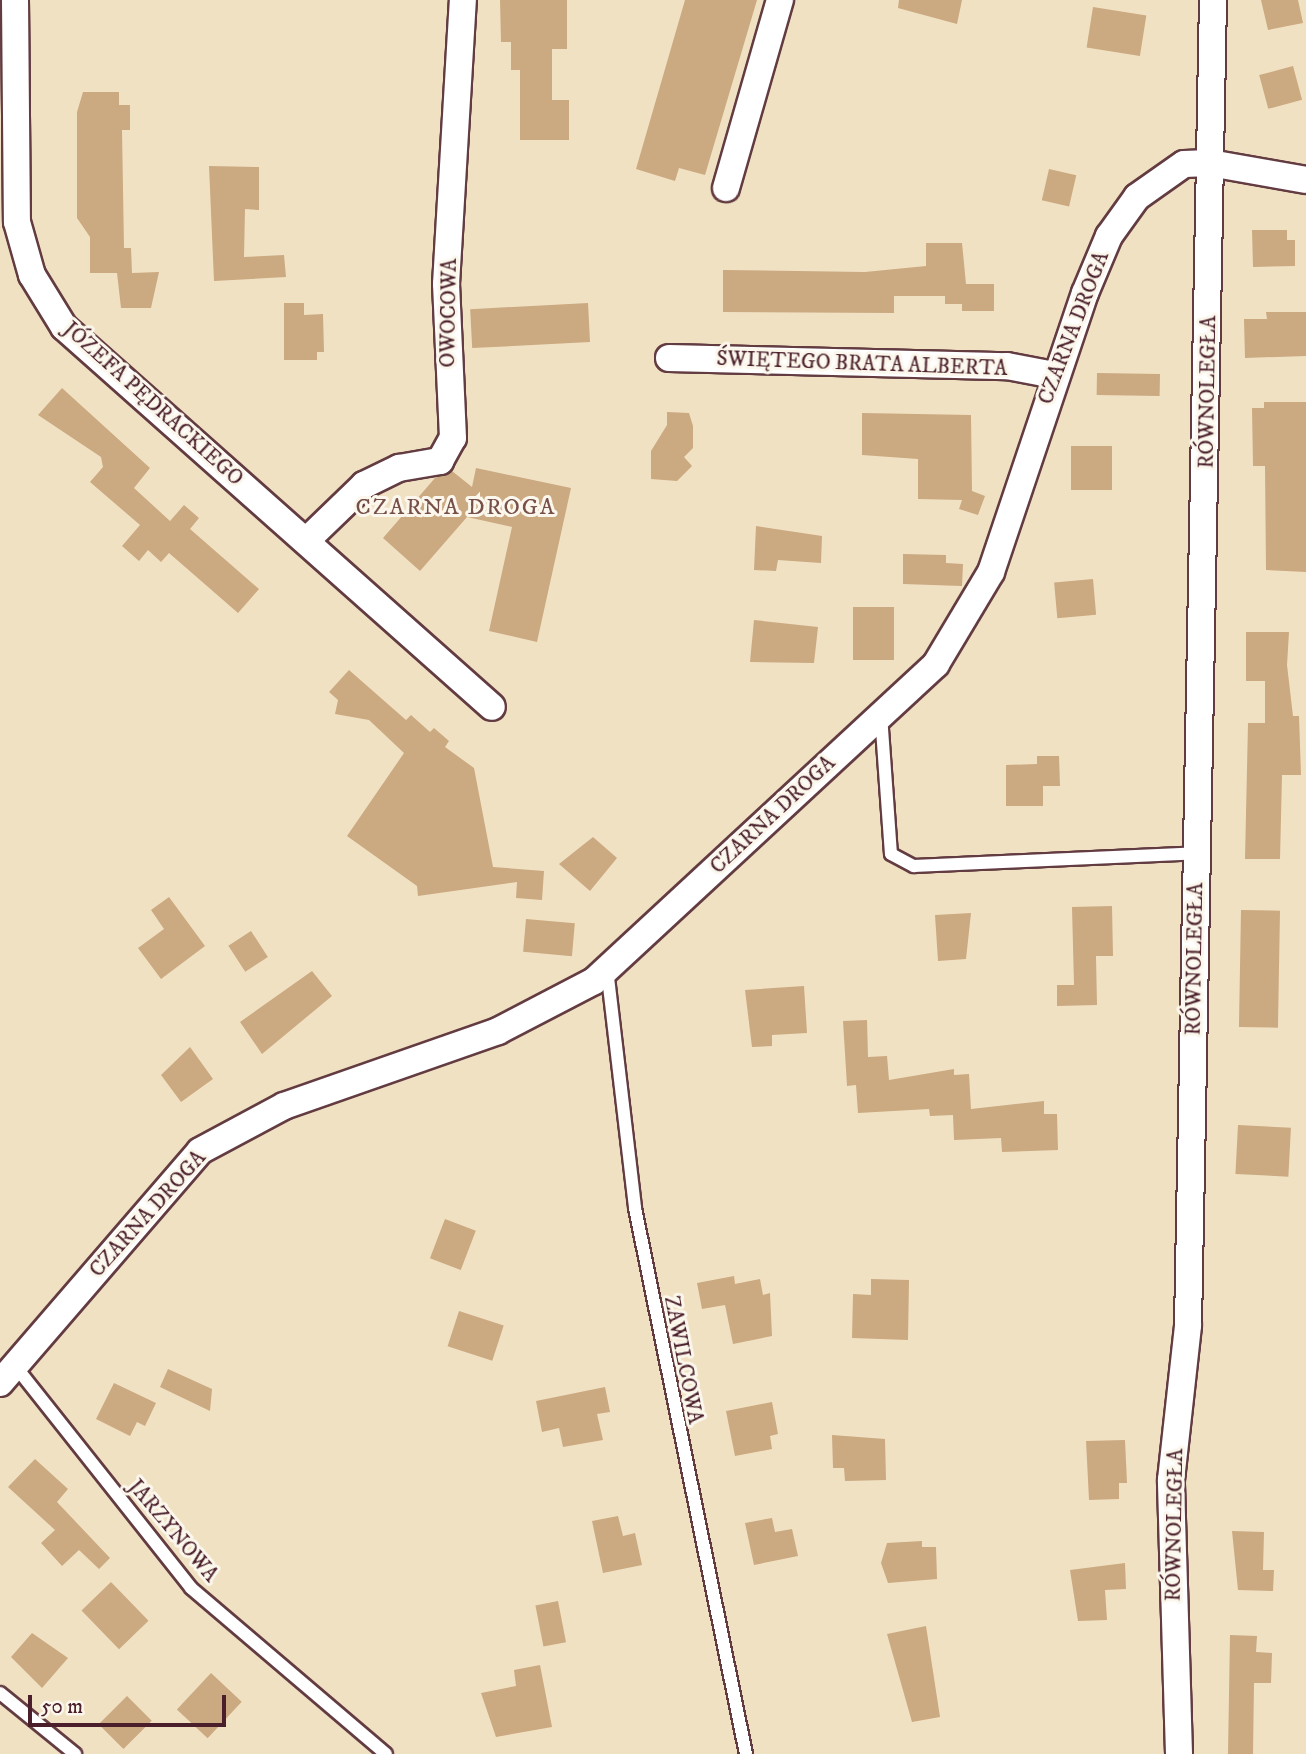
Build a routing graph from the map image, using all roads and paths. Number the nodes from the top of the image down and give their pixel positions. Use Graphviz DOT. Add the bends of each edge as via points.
graph roads {
  1 [pos="15,0"];
  2 [pos="463,0"];
  3 [pos="780,0"];
  4 [pos="1213,0"];
  5 [pos="1210,163"];
  6 [pos="1306,180"];
  7 [pos="726,188"];
  8 [pos="669,358"];
  9 [pos="1054,375"];
  10 [pos="306,541"];
  11 [pos="492,707"];
  12 [pos="880,715"];
  13 [pos="1197,853"];
  14 [pos="607,968"];
  15 [pos="8,1375"];
  16 [pos="0,1693"];
  17 [pos="75,1754"];
  18 [pos="386,1754"];
  19 [pos="746,1754"];
  20 [pos="1179,1754"];
  1 -- 10 [label="street, JÓZEFA PĘDRACKIEGO" via="17,222 32,275 64,327"];
  2 -- 10 [label="street, OWOCOWA" via="446,284 453,438 440,461 399,468 364,485"];
  3 -- 7 [label="street"];
  4 -- 5 [label="street"];
  5 -- 6 [label="street"];
  5 -- 9 [label="street, CZARNA DROGA" via="1184,164 1137,197 1110,236"];
  5 -- 13 [label="street, RÓWNOLEGŁA"];
  8 -- 9 [label="street, ŚWIĘTEGO BRATA ALBERTA" via="1007,366"];
  9 -- 12 [label="street, CZARNA DROGA" via="976,605 936,664"];
  10 -- 11 [label="street, JÓZEFA PĘDRACKIEGO"];
  12 -- 13 [label="lane" via="891,854 914,866"];
  12 -- 14 [label="street, CZARNA DROGA"];
  13 -- 20 [label="street, RÓWNOLEGŁA" via="1188,1325 1171,1480"];
  14 -- 15 [label="street, CZARNA DROGA" via="555,1004 498,1031 284,1106 200,1151"];
  14 -- 19 [label="lane, ZAWILCOWA" via="635,1208"];
  15 -- 18 [label="lane, JARZYNOWA" via="191,1588"];
  16 -- 17 [label="lane"];
}
